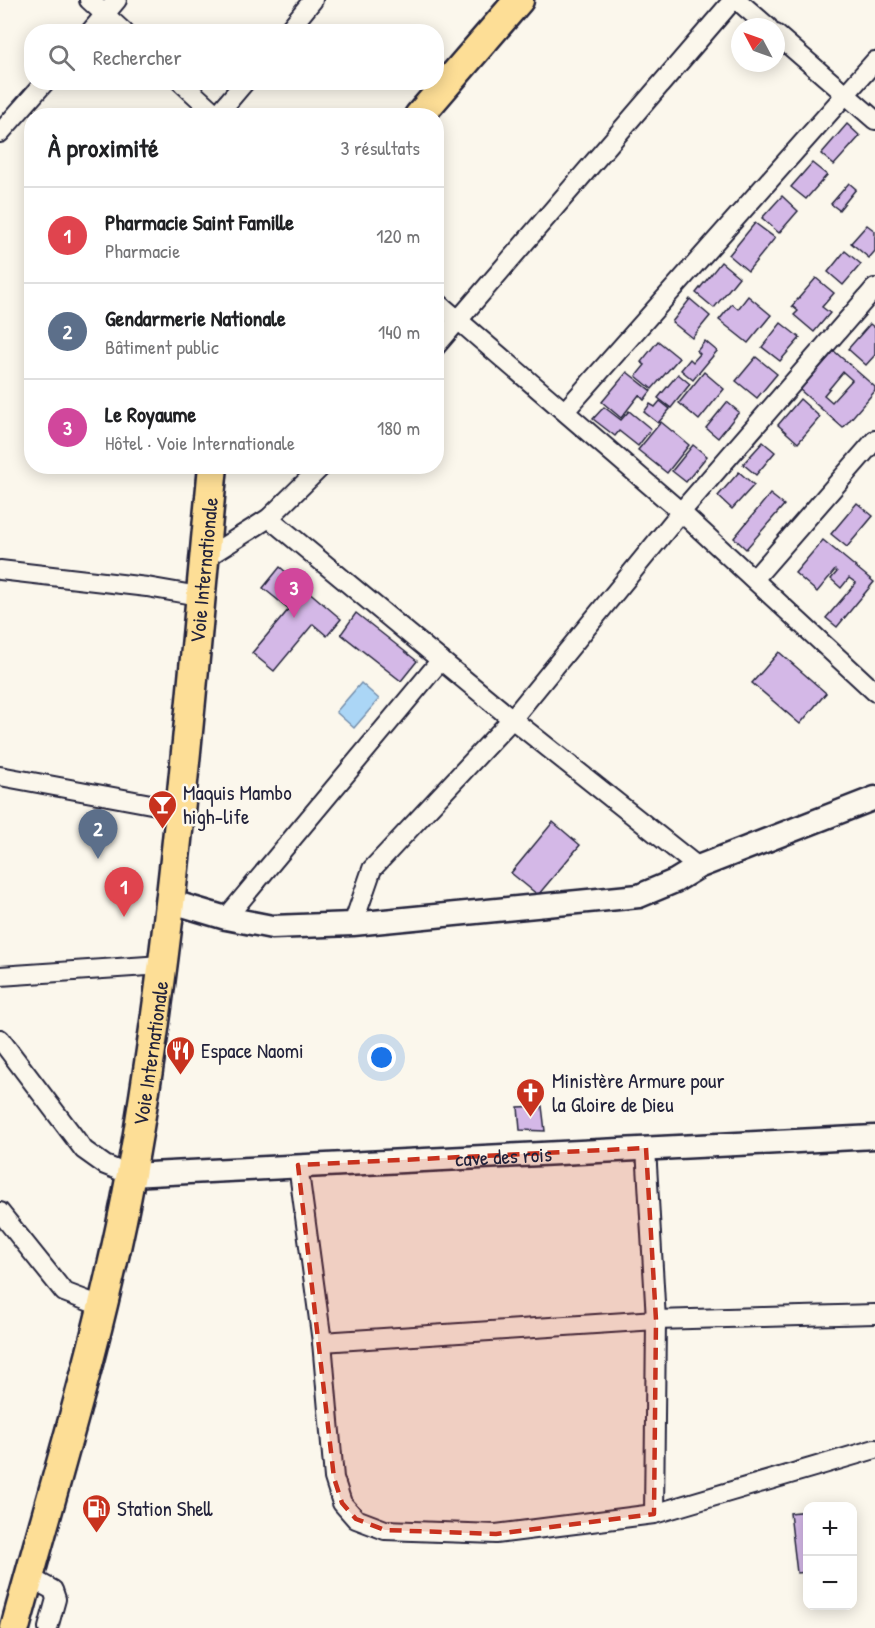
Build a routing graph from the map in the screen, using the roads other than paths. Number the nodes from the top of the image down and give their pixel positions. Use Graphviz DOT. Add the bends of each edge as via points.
graph roads {
  1 [pos="89,0"];
  2 [pos="117,0"];
  3 [pos="313,0"];
  4 [pos="519,0"];
  5 [pos="735,0"];
  6 [pos="105,14"];
  7 [pos="757,18"];
  8 [pos="97,24"];
  9 [pos="116,24"];
  10 [pos="294,24"];
  11 [pos="785,42"];
  12 [pos="875,61"];
  13 [pos="444,86"];
  14 [pos="38,90"];
  15 [pos="190,90"];
  16 [pos="239,90"];
  17 [pos="441,90"];
  18 [pos="847,95"];
  19 [pos="209,108"];
  20 [pos="224,108"];
  21 [pos="425,108"];
  22 [pos="875,120"];
  23 [pos="0,133"];
  24 [pos="875,288"];
  25 [pos="444,307"];
  26 [pos="460,320"];
  27 [pos="444,337"];
  28 [pos="565,411"];
  29 [pos="875,440"];
  30 [pos="212,474"];
  31 [pos="314,474"];
  32 [pos="681,512"];
  33 [pos="269,518"];
  34 [pos="204,558"];
  35 [pos="0,570"];
  36 [pos="754,578"];
  37 [pos="199,596"];
  38 [pos="441,660"];
  39 [pos="875,692"];
  40 [pos="512,719"];
  41 [pos="0,776"];
  42 [pos="875,798"];
  43 [pos="178,809"];
  44 [pos="698,867"];
  45 [pos="169,901"];
  46 [pos="226,918"];
  47 [pos="353,924"];
  48 [pos="162,965"];
  49 [pos="0,976"];
  50 [pos="0,1039"];
  51 [pos="875,1137"];
  52 [pos="646,1148"];
  53 [pos="298,1165"];
  54 [pos="130,1175"];
  55 [pos="0,1212"];
  56 [pos="101,1306"];
  57 [pos="875,1314"];
  58 [pos="656,1320"];
  59 [pos="322,1342"];
  60 [pos="875,1449"];
  61 [pos="654,1515"];
  62 [pos="29,1577"];
  63 [pos="14,1622"];
  64 [pos="48,1628"];
  1 -- 6 [label="street"];
  2 -- 6 [label="street"];
  3 -- 10 [label="street"];
  4 -- 13 [label="main road"];
  5 -- 7 [label="street"];
  5 -- 26 [label="street"];
  6 -- 8 [label="street"];
  6 -- 9 [label="street"];
  11 -- 18 [label="street"];
  12 -- 18 [label="street"];
  14 -- 23 [label="street"];
  15 -- 19 [label="street"];
  16 -- 20 [label="street"];
  17 -- 21 [label="main road"];
  18 -- 22 [label="street"];
  18 -- 28 [label="street"];
  24 -- 32 [label="street"];
  25 -- 26 [label="street"];
  26 -- 27 [label="street"];
  26 -- 28 [label="street"];
  28 -- 32 [label="street"];
  29 -- 36 [label="street"];
  30 -- 34 [label="main road, Voie Internationale"];
  31 -- 33 [label="street"];
  32 -- 36 [label="street"];
  32 -- 40 [label="street"];
  33 -- 34 [label="street"];
  33 -- 38 [label="street"];
  34 -- 37 [label="main road, Voie Internationale"];
  35 -- 37 [label="street"];
  36 -- 39 [label="street"];
  37 -- 43 [label="main road, Voie Internationale"];
  38 -- 40 [label="street"];
  38 -- 46 [label="street"];
  40 -- 44 [label="street"];
  40 -- 47 [label="street" via="372,869"];
  41 -- 43 [label="street"];
  42 -- 44 [label="street"];
  43 -- 45 [label="main road, Voie Internationale"];
  44 -- 47 [label="street" via="639,896"];
  45 -- 46 [label="street"];
  45 -- 48 [label="main road, Voie Internationale"];
  46 -- 47 [label="street" via="272,927"];
  48 -- 49 [label="street"];
  48 -- 54 [label="main road, Voie Internationale"];
  50 -- 54 [label="street" via="84,1150 105,1165"];
  51 -- 52 [label="street, cave des rois"];
  52 -- 53 [label="street, cave des rois"];
  52 -- 58 [label="street"];
  53 -- 54 [label="street, cave des rois"];
  53 -- 59 [label="street"];
  54 -- 56 [label="main road, Voie Internationale"];
  55 -- 56 [label="street" via="64,1292"];
  56 -- 62 [label="main road, Voie Internationale"];
  57 -- 58 [label="street"];
  58 -- 59 [label="street"];
  58 -- 61 [label="street"];
  59 -- 61 [label="street" via="334,1478 342,1503 356,1520 385,1530 496,1534"];
  60 -- 61 [label="street"];
  62 -- 63 [label="main road, Voie Internationale"];
  62 -- 64 [label="street" via="53,1590 56,1599"];
}
